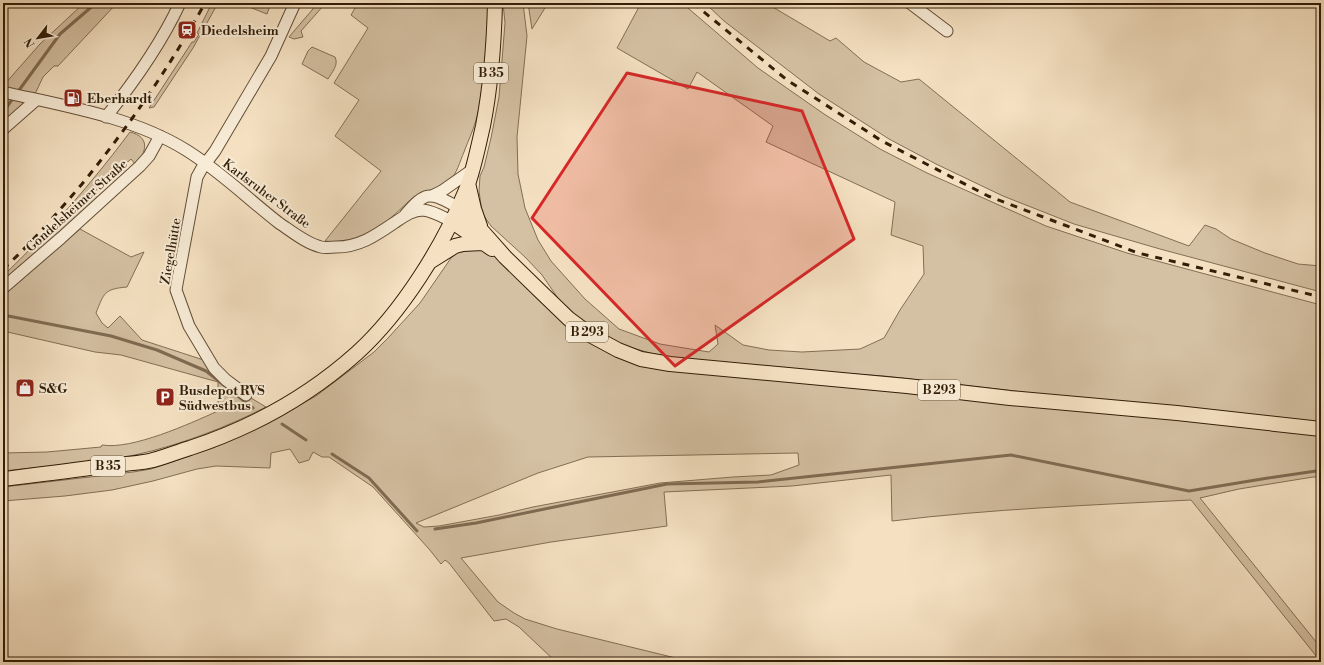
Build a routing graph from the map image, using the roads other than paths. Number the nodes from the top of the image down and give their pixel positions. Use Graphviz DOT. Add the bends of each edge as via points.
graph roads {
  1 [pos="180,3"];
  2 [pos="296,3"];
  3 [pos="495,3"];
  4 [pos="916,5"];
  5 [pos="947,31"];
  6 [pos="3,92"];
  7 [pos="36,100"];
  8 [pos="106,117"];
  9 [pos="3,129"];
  10 [pos="160,136"];
  11 [pos="205,163"];
  12 [pos="470,177"];
  13 [pos="434,195"];
  14 [pos="458,207"];
  15 [pos="403,217"];
  16 [pos="451,221"];
  17 [pos="482,237"];
  18 [pos="431,261"];
  19 [pos="3,288"];
  20 [pos="246,395"];
  21 [pos="1321,429"];
  22 [pos="3,479"];
  1 -- 8 [label="street" via="143,67"];
  2 -- 11 [label="street, Ziegelhütte" via="271,56 215,151"];
  3 -- 12 [label="main road, B 35" via="494,43 488,96"];
  4 -- 5 [label="street"];
  6 -- 7 [label="street, Karlsruher Straße"];
  7 -- 8 [label="street, Karlsruher Straße"];
  7 -- 9 [label="street"];
  8 -- 10 [label="street, Karlsruher Straße"];
  10 -- 11 [label="street, Karlsruher Straße"];
  10 -- 19 [label="street, Gondelsheimer Straße" via="140,166"];
  11 -- 15 [label="street, Karlsruher Straße" via="294,233 321,247 360,243"];
  11 -- 20 [label="street, Ziegelhütte" via="197,177 176,290 189,326 214,368"];
  12 -- 13 [label="street, Karlsruher Straße" via="461,177"];
  12 -- 14 [label="main road, B 35"];
  12 -- 17 [label="main road, B 293" via="474,208"];
  13 -- 14 [label="street"];
  13 -- 15 [label="street, Karlsruher Straße" via="416,201"];
  14 -- 16 [label="main road, B 35"];
  14 -- 17 [label="main road, B 293"];
  15 -- 16 [label="street, Karlsruher Straße" via="425,210"];
  16 -- 17 [label="main road, B 293"];
  16 -- 18 [label="main road, B 35"];
  17 -- 18 [label="main road" via="455,246"];
  17 -- 21 [label="main road, B 293" via="505,256 568,319 592,336 641,359 670,364"];
  18 -- 22 [label="main road, B 35" via="378,331 357,353 303,395 252,424 210,441 150,460"];
}
